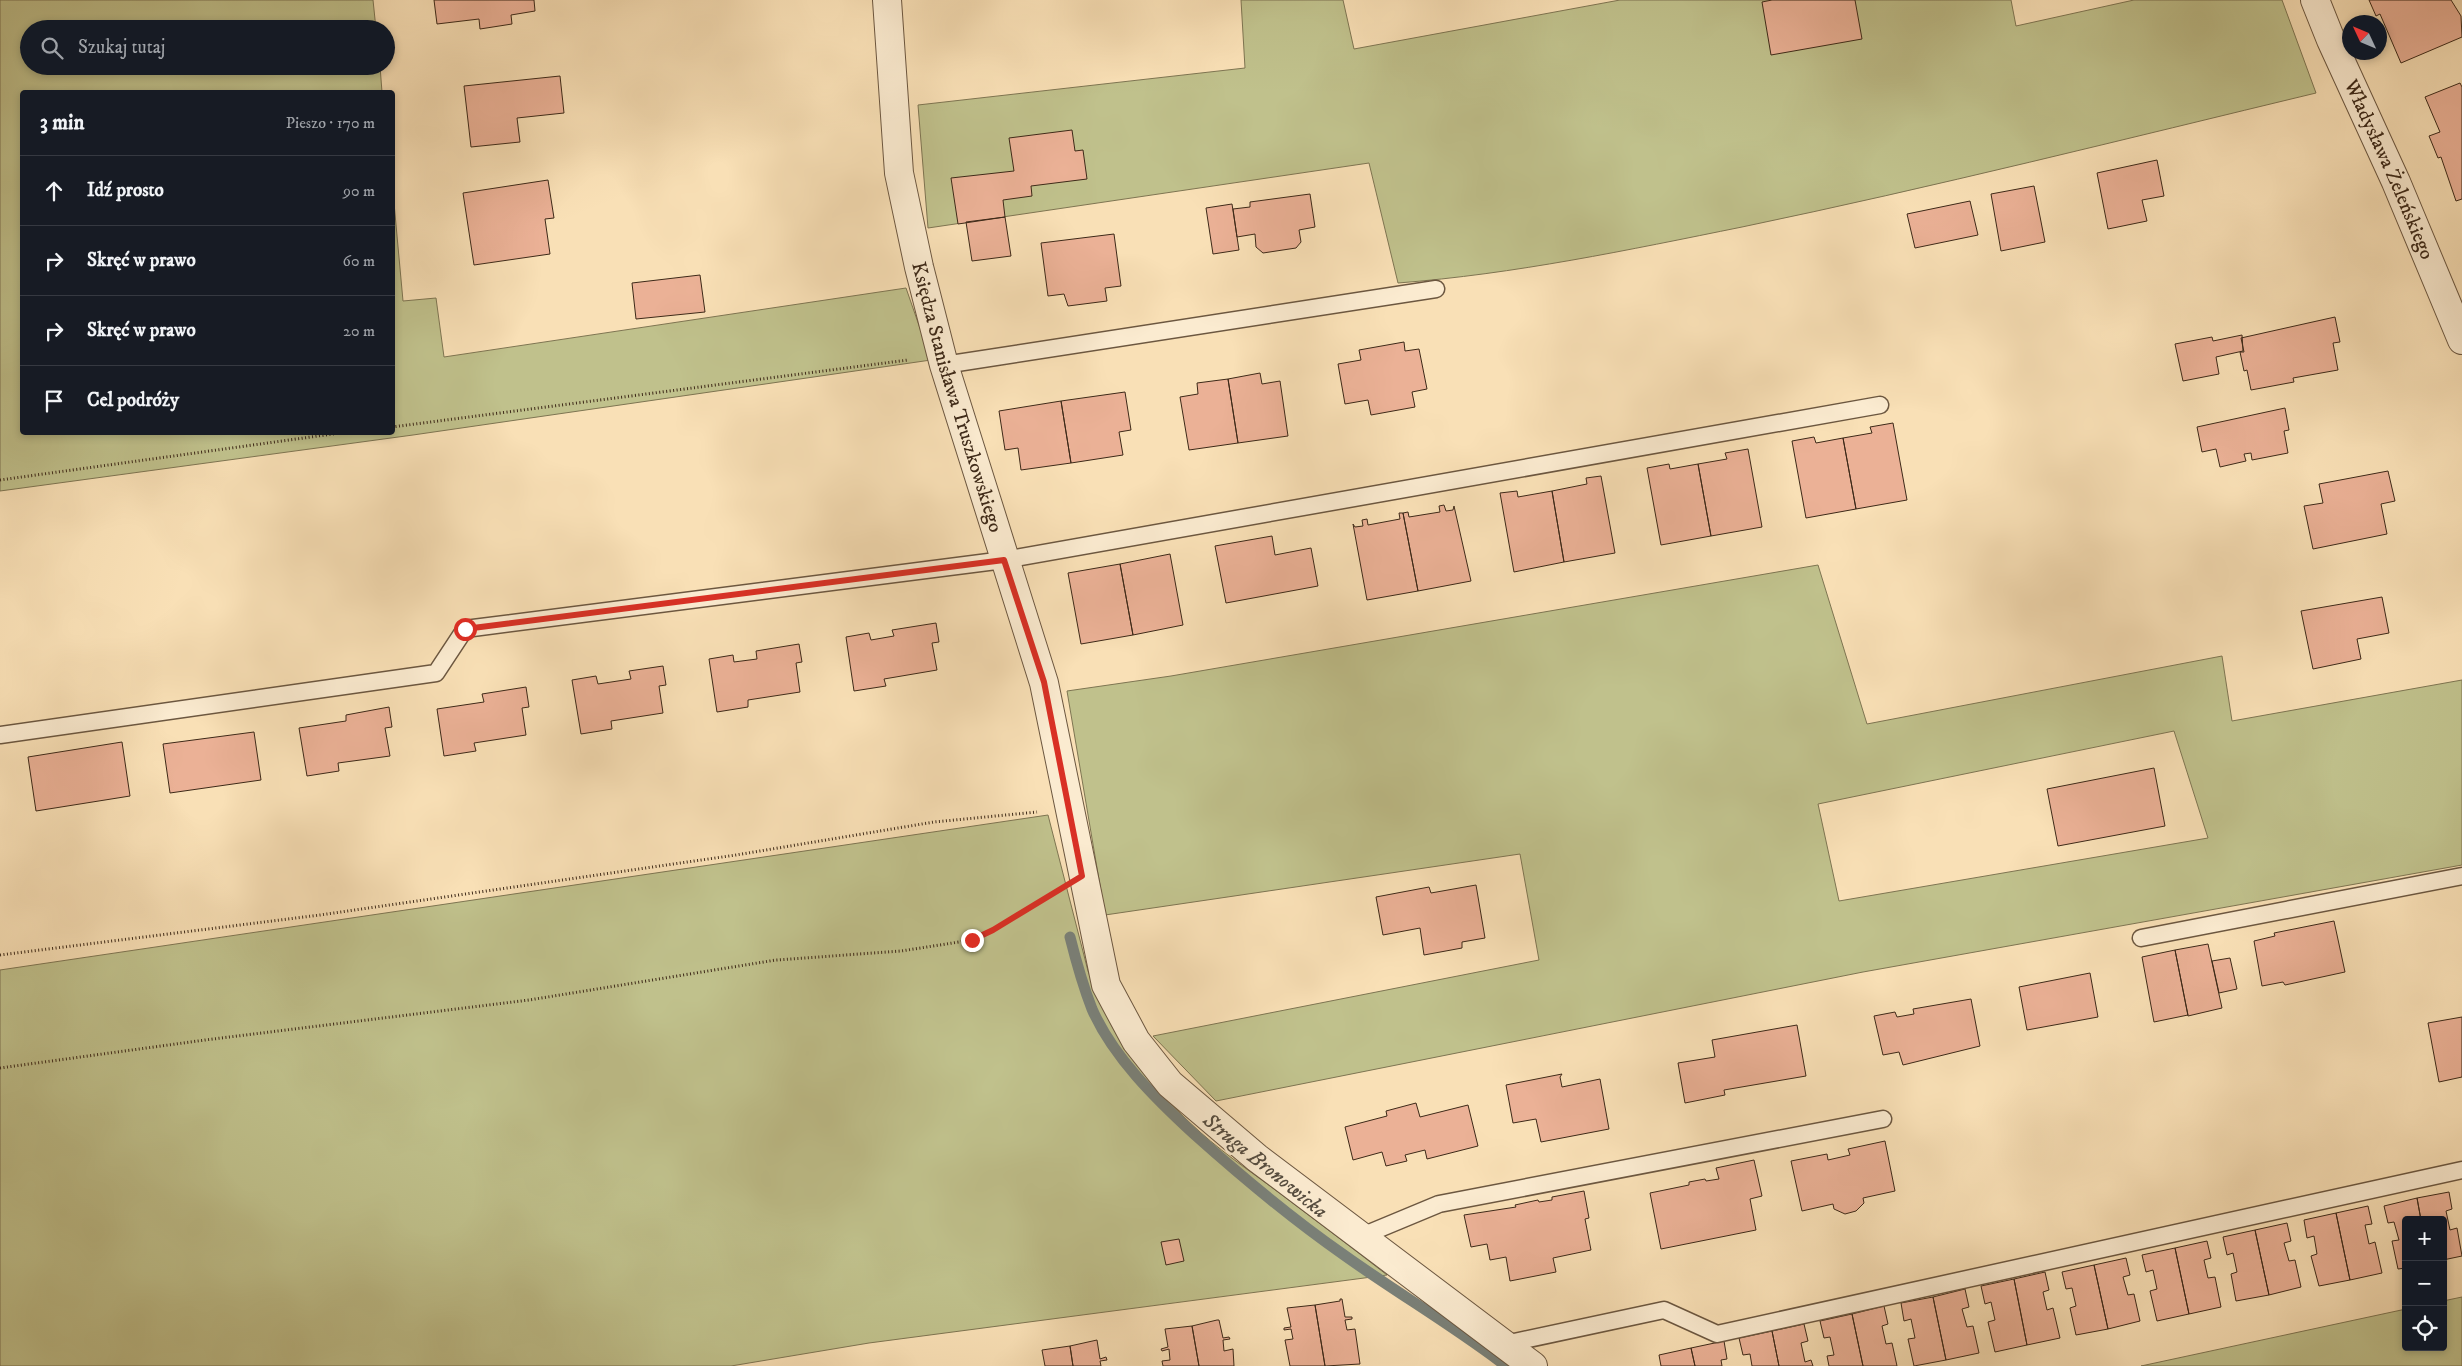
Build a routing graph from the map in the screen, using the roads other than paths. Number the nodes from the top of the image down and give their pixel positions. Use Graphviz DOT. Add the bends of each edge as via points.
graph roads {
  1 [pos="887,0"];
  2 [pos="2315,0"];
  3 [pos="1436,289"];
  4 [pos="2462,340"];
  5 [pos="943,361"];
  6 [pos="1880,405"];
  7 [pos="1004,560"];
  8 [pos="0,735"];
  9 [pos="2462,876"];
  10 [pos="2141,938"];
  11 [pos="1883,1119"];
  12 [pos="2462,1170"];
  13 [pos="1362,1236"];
  14 [pos="1505,1344"];
  15 [pos="1532,1366"];
  1 -- 5 [label="street, Księdza Stanisława Truszkowskiego" via="900,173"];
  2 -- 4 [label="street, Władysława Żeleńskiego"];
  3 -- 5 [label="lane"];
  5 -- 7 [label="street, Księdza Stanisława Truszkowskiego"];
  6 -- 7 [label="lane"];
  7 -- 8 [label="lane" via="465,629 436,673"];
  7 -- 13 [label="street, Księdza Stanisława Truszkowskiego" via="1044,682 1106,985 1136,1042 1170,1084 1212,1121"];
  9 -- 10 [label="lane"];
  11 -- 13 [label="lane" via="1439,1204"];
  12 -- 14 [label="lane" via="1717,1334 1664,1310"];
  13 -- 14 [label="street, Księdza Stanisława Truszkowskiego"];
  14 -- 15 [label="street, Księdza Stanisława Truszkowskiego"];
}
